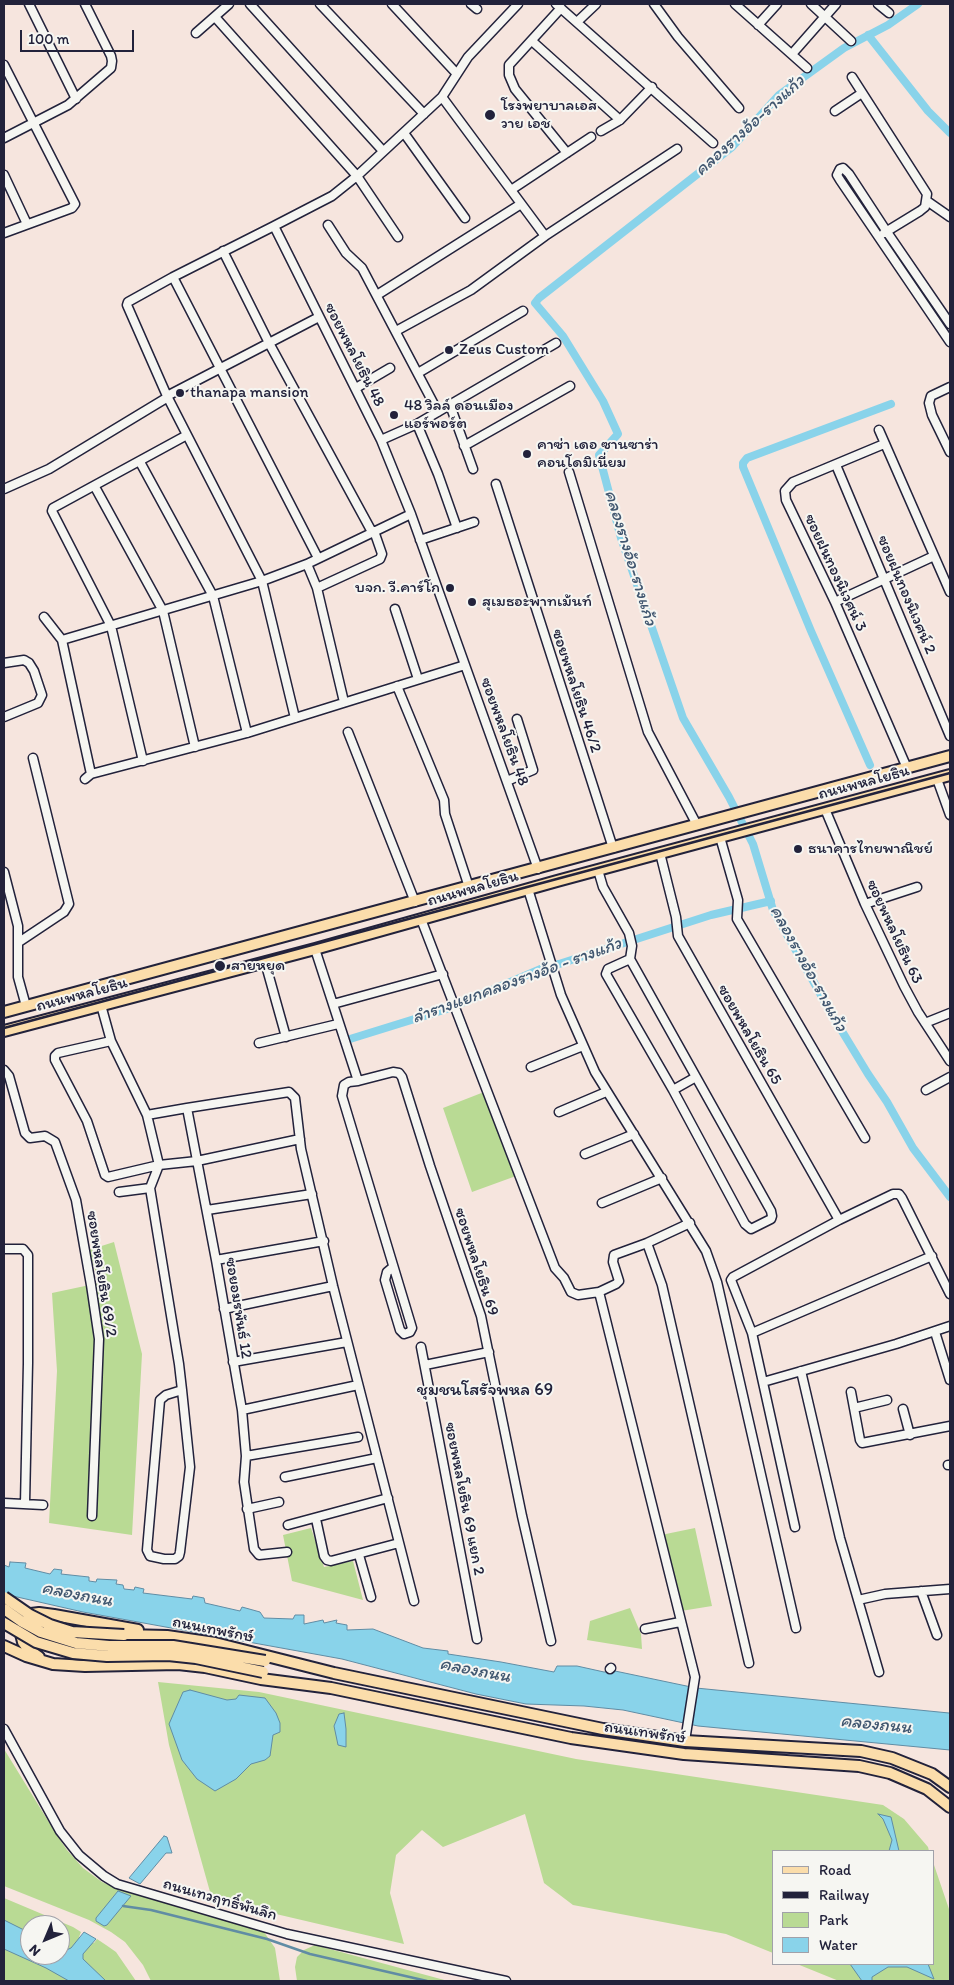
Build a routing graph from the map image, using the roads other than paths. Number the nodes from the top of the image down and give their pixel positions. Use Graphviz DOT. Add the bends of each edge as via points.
graph roads {
  1 [pos="29,4"];
  2 [pos="85,4"];
  3 [pos="229,4"];
  4 [pos="250,4"];
  5 [pos="320,4"];
  6 [pos="392,4"];
  7 [pos="518,4"];
  8 [pos="596,4"];
  9 [pos="654,4"];
  10 [pos="776,4"];
  11 [pos="811,4"];
  12 [pos="836,4"];
  13 [pos="878,4"];
  14 [pos="738,5"];
  15 [pos="559,6"];
  16 [pos="889,14"];
  17 [pos="215,17"];
  18 [pos="825,17"];
  19 [pos="577,22"];
  20 [pos="758,25"];
  21 [pos="196,33"];
  22 [pos="851,40"];
  23 [pos="532,41"];
  24 [pos="792,54"];
  25 [pos="4,65"];
  26 [pos="807,68"];
  27 [pos="457,74"];
  28 [pos="852,77"];
  29 [pos="652,87"];
  30 [pos="862,93"];
  31 [pos="442,97"];
  32 [pos="76,99"];
  33 [pos="739,108"];
  34 [pos="835,112"];
  35 [pos="424,114"];
  36 [pos="620,120"];
  37 [pos="33,123"];
  38 [pos="601,131"];
  39 [pos="404,133"];
  40 [pos="591,137"];
  41 [pos="4,138"];
  42 [pos="713,143"];
  43 [pos="676,149"];
  44 [pos="383,150"];
  45 [pos="567,153"];
  46 [pos="4,175"];
  47 [pos="357,176"];
  48 [pos="511,190"];
  49 [pos="927,201"];
  50 [pos="521,204"];
  51 [pos="464,218"];
  52 [pos="950,218"];
  53 [pos="27,224"];
  54 [pos="328,225"];
  55 [pos="274,226"];
  56 [pos="886,232"];
  57 [pos="4,234"];
  58 [pos="545,236"];
  59 [pos="878,236"];
  60 [pos="398,238"];
  61 [pos="223,251"];
  62 [pos="173,277"];
  63 [pos="930,293"];
  64 [pos="377,295"];
  65 [pos="920,298"];
  66 [pos="523,311"];
  67 [pos="319,317"];
  68 [pos="950,324"];
  69 [pos="396,332"];
  70 [pos="950,342"];
  71 [pos="269,343"];
  72 [pos="556,343"];
  73 [pos="390,368"];
  74 [pos="219,369"];
  75 [pos="418,373"];
  76 [pos="570,386"];
  77 [pos="950,387"];
  78 [pos="356,388"];
  79 [pos="167,396"];
  80 [pos="450,406"];
  81 [pos="438,412"];
  82 [pos="417,424"];
  83 [pos="879,430"];
  84 [pos="187,436"];
  85 [pos="381,440"];
  86 [pos="884,444"];
  87 [pos="464,446"];
  88 [pos="950,452"];
  89 [pos="140,462"];
  90 [pos="836,465"];
  91 [pos="473,469"];
  92 [pos="569,472"];
  93 [pos="496,484"];
  94 [pos="95,487"];
  95 [pos="4,489"];
  96 [pos="411,514"];
  97 [pos="474,522"];
  98 [pos="457,528"];
  99 [pos="373,532"];
  100 [pos="420,540"];
  101 [pos="934,556"];
  102 [pos="318,558"];
  103 [pos="307,564"];
  104 [pos="884,579"];
  105 [pos="262,581"];
  106 [pos="317,588"];
  107 [pos="950,592"];
  108 [pos="213,596"];
  109 [pos="835,602"];
  110 [pos="395,608"];
  111 [pos="163,611"];
  112 [pos="44,617"];
  113 [pos="111,626"];
  114 [pos="62,640"];
  115 [pos="4,663"];
  116 [pos="465,665"];
  117 [pos="418,679"];
  118 [pos="397,686"];
  119 [pos="344,702"];
  120 [pos="4,717"];
  121 [pos="295,718"];
  122 [pos="516,719"];
  123 [pos="348,732"];
  124 [pos="247,733"];
  125 [pos="950,736"];
  126 [pos="195,747"];
  127 [pos="950,756"];
  128 [pos="33,758"];
  129 [pos="143,761"];
  130 [pos="906,768"];
  131 [pos="950,775"];
  132 [pos="878,776"];
  133 [pos="937,778"];
  134 [pos="867,779"];
  135 [pos="507,781"];
  136 [pos="884,793"];
  137 [pos="873,796"];
  138 [pos="825,809"];
  139 [pos="950,815"];
  140 [pos="697,825"];
  141 [pos="720,837"];
  142 [pos="613,848"];
  143 [pos="660,853"];
  144 [pos="534,870"];
  145 [pos="598,870"];
  146 [pos="4,872"];
  147 [pos="469,887"];
  148 [pos="918,887"];
  149 [pos="532,888"];
  150 [pos="415,902"];
  151 [pos="865,904"];
  152 [pos="421,919"];
  153 [pos="19,942"];
  154 [pos="315,949"];
  155 [pos="630,958"];
  156 [pos="265,962"];
  157 [pos="443,974"];
  158 [pos="101,1004"];
  159 [pos="332,1004"];
  160 [pos="26,1006"];
  161 [pos="4,1012"];
  162 [pos="950,1013"];
  163 [pos="925,1023"];
  164 [pos="338,1024"];
  165 [pos="4,1031"];
  166 [pos="286,1037"];
  167 [pos="111,1041"];
  168 [pos="259,1043"];
  169 [pos="583,1046"];
  170 [pos="950,1061"];
  171 [pos="531,1067"];
  172 [pos="4,1070"];
  173 [pos="696,1077"];
  174 [pos="950,1077"];
  175 [pos="358,1081"];
  176 [pos="673,1090"];
  177 [pos="926,1090"];
  178 [pos="606,1092"];
  179 [pos="187,1108"];
  180 [pos="559,1112"];
  181 [pos="147,1115"];
  182 [pos="634,1134"];
  183 [pos="865,1138"];
  184 [pos="300,1139"];
  185 [pos="585,1154"];
  186 [pos="197,1160"];
  187 [pos="159,1165"];
  188 [pos="662,1178"];
  189 [pos="150,1188"];
  190 [pos="119,1192"];
  191 [pos="312,1194"];
  192 [pos="602,1204"];
  193 [pos="207,1210"];
  194 [pos="838,1220"];
  195 [pos="690,1223"];
  196 [pos="324,1241"];
  197 [pos="647,1243"];
  198 [pos="4,1249"];
  199 [pos="932,1256"];
  200 [pos="216,1260"];
  201 [pos="393,1267"];
  202 [pos="333,1286"];
  203 [pos="599,1292"];
  204 [pos="950,1294"];
  205 [pos="224,1309"];
  206 [pos="950,1326"];
  207 [pos="935,1332"];
  208 [pos="752,1333"];
  209 [pos="347,1342"];
  210 [pos="421,1347"];
  211 [pos="488,1352"];
  212 [pos="233,1362"];
  213 [pos="425,1365"];
  214 [pos="949,1368"];
  215 [pos="801,1371"];
  216 [pos="950,1380"];
  217 [pos="763,1382"];
  218 [pos="358,1385"];
  219 [pos="182,1390"];
  220 [pos="851,1392"];
  221 [pos="887,1400"];
  222 [pos="854,1408"];
  223 [pos="903,1409"];
  224 [pos="242,1410"];
  225 [pos="950,1426"];
  226 [pos="910,1435"];
  227 [pos="358,1437"];
  228 [pos="246,1456"];
  229 [pos="377,1458"];
  230 [pos="285,1477"];
  231 [pos="388,1498"];
  232 [pos="279,1502"];
  233 [pos="4,1503"];
  234 [pos="25,1504"];
  235 [pos="43,1505"];
  236 [pos="247,1509"];
  237 [pos="92,1516"];
  238 [pos="316,1519"];
  239 [pos="288,1525"];
  240 [pos="795,1527"];
  241 [pos="399,1543"];
  242 [pos="287,1552"];
  243 [pos="359,1555"];
  244 [pos="950,1589"];
  245 [pos="921,1591"];
  246 [pos="4,1597"];
  247 [pos="370,1597"];
  248 [pos="858,1600"];
  249 [pos="414,1601"];
  250 [pos="4,1609"];
  251 [pos="680,1622"];
  252 [pos="4,1623"];
  253 [pos="796,1628"];
  254 [pos="645,1629"];
  255 [pos="937,1635"];
  256 [pos="167,1636"];
  257 [pos="477,1639"];
  258 [pos="551,1641"];
  259 [pos="4,1646"];
  260 [pos="749,1663"];
  261 [pos="53,1664"];
  262 [pos="264,1666"];
  263 [pos="879,1672"];
  264 [pos="334,1673"];
  265 [pos="331,1688"];
  266 [pos="4,1730"];
  267 [pos="685,1741"];
  268 [pos="950,1788"];
  269 [pos="950,1807"];
  270 [pos="506,1981"];
  1 -- 32 [label="street"];
  2 -- 32 [label="street" via="111,56 112,65"];
  3 -- 17 [label="street"];
  4 -- 44 [label="street"];
  5 -- 35 [label="street"];
  6 -- 27 [label="street"];
  7 -- 27 [label="street" via="468,56"];
  8 -- 19 [label="street"];
  9 -- 33 [label="street"];
  10 -- 20 [label="street"];
  11 -- 18 [label="street"];
  12 -- 18 [label="street"];
  13 -- 16 [label="street"];
  14 -- 20 [label="street"];
  15 -- 19 [label="street"];
  15 -- 23 [label="street"];
  17 -- 21 [label="street"];
  17 -- 47 [label="street"];
  18 -- 22 [label="street"];
  18 -- 24 [label="street"];
  19 -- 29 [label="street"];
  20 -- 24 [label="street"];
  23 -- 36 [label="street"];
  23 -- 45 [label="street" via="509,65 508,75"];
  24 -- 26 [label="street"];
  25 -- 37 [label="street"];
  27 -- 31 [label="street"];
  28 -- 30 [label="street"];
  29 -- 36 [label="street"];
  29 -- 42 [label="street"];
  30 -- 34 [label="street"];
  30 -- 49 [label="street" via="927,194"];
  31 -- 35 [label="street"];
  31 -- 48 [label="street"];
  32 -- 37 [label="street"];
  35 -- 39 [label="street"];
  36 -- 38 [label="street"];
  37 -- 41 [label="street"];
  37 -- 53 [label="street" via="75,204 72,208"];
  39 -- 44 [label="street"];
  39 -- 51 [label="street"];
  40 -- 45 [label="street"];
  43 -- 58 [label="street"];
  44 -- 47 [label="street"];
  45 -- 48 [label="street"];
  46 -- 53 [label="street"];
  47 -- 55 [label="street" via="332,196"];
  47 -- 60 [label="street"];
  48 -- 50 [label="street"];
  49 -- 52 [label="street"];
  49 -- 56 [label="street" via="920,211"];
  50 -- 58 [label="street"];
  50 -- 64 [label="street"];
  53 -- 57 [label="street"];
  54 -- 64 [label="street" via="346,253 362,268"];
  55 -- 61 [label="street"];
  55 -- 67 [label="street, ซอยพหลโยธิน 48"];
  56 -- 59 [label="street"];
  56 -- 59 [label="street" via="849,174 840,169 837,175"];
  56 -- 63 [label="street"];
  58 -- 69 [label="street" via="471,290"];
  59 -- 65 [label="street"];
  61 -- 62 [label="street"];
  61 -- 71 [label="street"];
  62 -- 74 [label="street"];
  62 -- 79 [label="street" via="127,305"];
  63 -- 65 [label="street"];
  63 -- 68 [label="street"];
  64 -- 69 [label="street"];
  65 -- 70 [label="street"];
  66 -- 75 [label="street"];
  67 -- 71 [label="street"];
  67 -- 78 [label="street, ซอยพหลโยธิน 48"];
  69 -- 75 [label="street"];
  71 -- 74 [label="street"];
  71 -- 99 [label="street"];
  72 -- 80 [label="street"];
  73 -- 78 [label="street"];
  74 -- 79 [label="street"];
  74 -- 102 [label="street"];
  75 -- 81 [label="street"];
  76 -- 87 [label="street"];
  77 -- 88 [label="street" via="932,396 929,403"];
  78 -- 85 [label="street, ซอยพหลโยธิน 48"];
  79 -- 84 [label="street"];
  79 -- 95 [label="street" via="49,469"];
  80 -- 81 [label="street"];
  80 -- 87 [label="street"];
  81 -- 82 [label="street"];
  82 -- 85 [label="street"];
  82 -- 98 [label="street"];
  83 -- 86 [label="street"];
  84 -- 89 [label="street"];
  84 -- 105 [label="street"];
  85 -- 96 [label="street, ซอยพหลโยธิน 48"];
  86 -- 90 [label="street, ซอยฝนทองนิเวศน์ 3"];
  86 -- 101 [label="street"];
  87 -- 91 [label="street"];
  89 -- 94 [label="street"];
  89 -- 108 [label="street"];
  90 -- 104 [label="street, ซอยฝนทองนิเวศน์ 2"];
  90 -- 109 [label="street, ซอยฝนทองนิเวศน์ 3" via="793,482 785,491 786,500"];
  92 -- 140 [label="street" via="648,732"];
  93 -- 142 [label="street, ซอยพหลโยธิน 46/2"];
  94 -- 111 [label="street"];
  94 -- 113 [label="street" via="52,511"];
  96 -- 99 [label="street"];
  96 -- 100 [label="street, ซอยพหลโยธิน 48"];
  97 -- 98 [label="street"];
  98 -- 100 [label="street"];
  99 -- 102 [label="street"];
  99 -- 106 [label="street" via="382,554 380,559"];
  100 -- 116 [label="street, ซอยพหลโยธิน 48"];
  101 -- 104 [label="street"];
  101 -- 107 [label="street"];
  102 -- 103 [label="street"];
  103 -- 105 [label="street"];
  103 -- 106 [label="street"];
  104 -- 109 [label="street"];
  104 -- 125 [label="street, ซอยฝนทองนิเวศน์ 2"];
  105 -- 108 [label="street"];
  105 -- 121 [label="street"];
  106 -- 119 [label="street"];
  108 -- 111 [label="street"];
  108 -- 124 [label="street"];
  109 -- 130 [label="street, ซอยฝนทองนิเวศน์ 3"];
  110 -- 117 [label="street"];
  111 -- 113 [label="street"];
  111 -- 126 [label="street"];
  112 -- 114 [label="street"];
  113 -- 114 [label="street"];
  113 -- 129 [label="street"];
  114 -- 129 [label="street" via="88,777"];
  115 -- 120 [label="street" via="24,660 29,663 42,695 38,703"];
  116 -- 117 [label="street"];
  116 -- 135 [label="street, ซอยพหลโยธิน 48"];
  117 -- 118 [label="street"];
  118 -- 119 [label="street"];
  118 -- 147 [label="street" via="444,800 445,814"];
  119 -- 121 [label="street"];
  121 -- 124 [label="street"];
  122 -- 135 [label="street" via="534,770"];
  123 -- 150 [label="street"];
  124 -- 126 [label="street"];
  126 -- 129 [label="street"];
  127 -- 130 [label="main road, ถนนพหลโยธิน"];
  128 -- 153 [label="street" via="69,904 64,912"];
  130 -- 132 [label="main road, ถนนพหลโยธิน"];
  131 -- 133 [label="main road, ถนนพหลโยธิน"];
  132 -- 134 [label="main road, ถนนพหลโยธิน"];
  132 -- 136 [label="main road"];
  133 -- 136 [label="main road, ถนนพหลโยธิน"];
  133 -- 139 [label="street"];
  134 -- 137 [label="main road"];
  134 -- 140 [label="main road, ถนนพหลโยธิน"];
  135 -- 144 [label="street, ซอยพหลโยธิน 48"];
  136 -- 137 [label="main road, ถนนพหลโยธิน"];
  137 -- 138 [label="main road, ถนนพหลโยธิน"];
  138 -- 141 [label="main road, ถนนพหลโยธิน"];
  138 -- 151 [label="street, ซอยพหลโยธิน 63"];
  140 -- 142 [label="main road, ถนนพหลโยธิน"];
  141 -- 143 [label="main road, ถนนพหลโยธิน"];
  141 -- 183 [label="street" via="738,900 737,919"];
  142 -- 144 [label="main road, ถนนพหลโยธิน"];
  143 -- 145 [label="main road, ถนนพหลโยธิน"];
  143 -- 194 [label="street, ซอยพหลโยธิน 65" via="678,936"];
  144 -- 147 [label="main road, ถนนพหลโยธิน"];
  144 -- 149 [label="main road"];
  145 -- 149 [label="main road, ถนนพหลโยธิน"];
  145 -- 155 [label="street" via="629,934"];
  146 -- 153 [label="street"];
  147 -- 150 [label="main road, ถนนพหลโยธิน"];
  148 -- 151 [label="street"];
  149 -- 152 [label="main road, ถนนพหลโยธิน"];
  149 -- 169 [label="street" via="549,958"];
  150 -- 160 [label="main road, ถนนพหลโยธิน"];
  151 -- 163 [label="street, ซอยพหลโยธิน 63"];
  152 -- 154 [label="main road, ถนนพหลโยธิน"];
  152 -- 157 [label="street"];
  153 -- 160 [label="street" via="18,976"];
  154 -- 156 [label="main road, ถนนพหลโยธิน"];
  154 -- 159 [label="street"];
  155 -- 173 [label="street"];
  155 -- 176 [label="street" via="608,969 606,974"];
  156 -- 158 [label="main road, ถนนพหลโยธิน"];
  156 -- 166 [label="street"];
  157 -- 159 [label="street"];
  157 -- 203 [label="street" via="555,1268 574,1294"];
  158 -- 165 [label="main road, ถนนพหลโยธิน"];
  158 -- 167 [label="street"];
  159 -- 164 [label="street"];
  160 -- 161 [label="main road, ถนนพหลโยธิน"];
  162 -- 163 [label="street"];
  163 -- 170 [label="street, ซอยพหลโยธิน 63"];
  164 -- 166 [label="street"];
  164 -- 175 [label="street"];
  166 -- 168 [label="street"];
  167 -- 181 [label="street"];
  167 -- 187 [label="street" via="58,1053 56,1060 87,1121 105,1175 108,1177"];
  169 -- 171 [label="street"];
  169 -- 178 [label="street"];
  172 -- 237 [label="street, ซอยพหลโยธิน 69/2" via="9,1076 25,1133 30,1138 45,1136 55,1142 76,1200 99,1339"];
  173 -- 176 [label="street"];
  173 -- 176 [label="street" via="771,1211 771,1219 751,1229 745,1224"];
  174 -- 177 [label="street"];
  175 -- 201 [label="street" via="344,1085 342,1096"];
  175 -- 211 [label="street, ซอยพหลโยธิน 69" via="393,1072 402,1077 481,1316"];
  178 -- 180 [label="street"];
  178 -- 182 [label="street"];
  179 -- 181 [label="street"];
  179 -- 184 [label="street" via="289,1092 294,1098"];
  179 -- 186 [label="street, ซอยอมรพันธ์ 12"];
  181 -- 187 [label="street"];
  182 -- 185 [label="street"];
  182 -- 188 [label="street"];
  184 -- 186 [label="street"];
  184 -- 191 [label="street"];
  186 -- 187 [label="street"];
  186 -- 193 [label="street, ซอยอมรพันธ์ 12"];
  187 -- 189 [label="street"];
  188 -- 192 [label="street"];
  188 -- 195 [label="street"];
  189 -- 190 [label="street"];
  189 -- 219 [label="street"];
  191 -- 193 [label="street"];
  191 -- 196 [label="street"];
  193 -- 200 [label="street, ซอยอมรพันธ์ 12"];
  194 -- 199 [label="street" via="899,1194"];
  194 -- 208 [label="street" via="733,1277 731,1280"];
  195 -- 197 [label="street"];
  195 -- 253 [label="street" via="706,1251 717,1282"];
  196 -- 200 [label="street"];
  196 -- 202 [label="street"];
  197 -- 203 [label="street" via="614,1255 619,1280"];
  197 -- 260 [label="street" via="662,1285"];
  198 -- 234 [label="street" via="23,1249 28,1255"];
  199 -- 204 [label="street"];
  199 -- 208 [label="street"];
  200 -- 205 [label="street, ซอยอมรพันธ์ 12"];
  201 -- 201 [label="street" via="412,1328 404,1334 385,1280"];
  202 -- 205 [label="street"];
  202 -- 209 [label="street"];
  203 -- 251 [label="street"];
  205 -- 212 [label="street, ซอยอมรพันธ์ 12"];
  206 -- 207 [label="street"];
  207 -- 214 [label="street"];
  207 -- 215 [label="street"];
  208 -- 217 [label="street"];
  209 -- 212 [label="street"];
  209 -- 218 [label="street"];
  210 -- 213 [label="street, ซอยพหลโยธิน 69 แยก 2"];
  211 -- 213 [label="street"];
  211 -- 258 [label="street, ซอยพหลโยธิน 69"];
  212 -- 224 [label="street, ซอยอมรพันธ์ 12"];
  213 -- 257 [label="street, ซอยพหลโยธิน 69 แยก 2"];
  214 -- 216 [label="street"];
  215 -- 217 [label="street"];
  215 -- 248 [label="street"];
  217 -- 240 [label="street"];
  218 -- 224 [label="street"];
  218 -- 229 [label="street"];
  219 -- 219 [label="street" via="160,1400 147,1550 150,1556 164,1559 179,1556 190,1467"];
  220 -- 222 [label="street"];
  221 -- 222 [label="street"];
  222 -- 226 [label="street" via="862,1443"];
  223 -- 226 [label="street"];
  224 -- 228 [label="street, ซอยอมรพันธ์ 12"];
  225 -- 226 [label="street"];
  227 -- 228 [label="street"];
  228 -- 236 [label="street, ซอยอมรพันธ์ 12"];
  229 -- 230 [label="street"];
  229 -- 231 [label="street"];
  231 -- 238 [label="street"];
  231 -- 241 [label="street"];
  232 -- 236 [label="street"];
  233 -- 234 [label="street"];
  234 -- 235 [label="street"];
  236 -- 242 [label="street, ซอยอมรพันธ์ 12" via="255,1553 259,1556"];
  238 -- 239 [label="street"];
  238 -- 243 [label="street" via="327,1560"];
  241 -- 243 [label="street"];
  241 -- 249 [label="street"];
  243 -- 247 [label="street"];
  244 -- 245 [label="street"];
  245 -- 248 [label="street"];
  245 -- 255 [label="street"];
  246 -- 256 [label="main road, ถนนเทพรักษ์, bridge" via="30,1615 72,1632"];
  248 -- 263 [label="street"];
  250 -- 262 [label="main road, ถนนเทพรักษ์, bridge" via="40,1632 76,1643 174,1646"];
  251 -- 254 [label="street"];
  251 -- 267 [label="street" via="695,1677"];
  252 -- 262 [label="main road, ถนนเทพรักษ์, bridge" via="36,1642 72,1653 168,1655"];
  256 -- 261 [label="main road" via="54,1615 31,1614 25,1618 20,1630 23,1642 37,1656"];
  256 -- 264 [label="main road, ถนนเทพรักษ์" via="215,1643"];
  259 -- 261 [label="main road, ถนนเทพรักษ์"];
  261 -- 265 [label="main road, ถนนเทพรักษ์" via="178,1664"];
  262 -- 264 [label="main road, ถนนเทพรักษ์"];
  262 -- 265 [label="main road, ถนนเทพรักษ์"];
  264 -- 267 [label="main road, ถนนเทพรักษ์" via="603,1729"];
  265 -- 269 [label="main road, ถนนเทพรักษ์" via="618,1745 684,1754 859,1766 890,1773 927,1789"];
  266 -- 270 [label="street, ถนนเทวฤทธิ์พันลึก" via="60,1831 79,1855 104,1876 123,1886 287,1934"];
  267 -- 268 [label="main road, ถนนเทพรักษ์" via="861,1751 892,1758 932,1774"];
}
